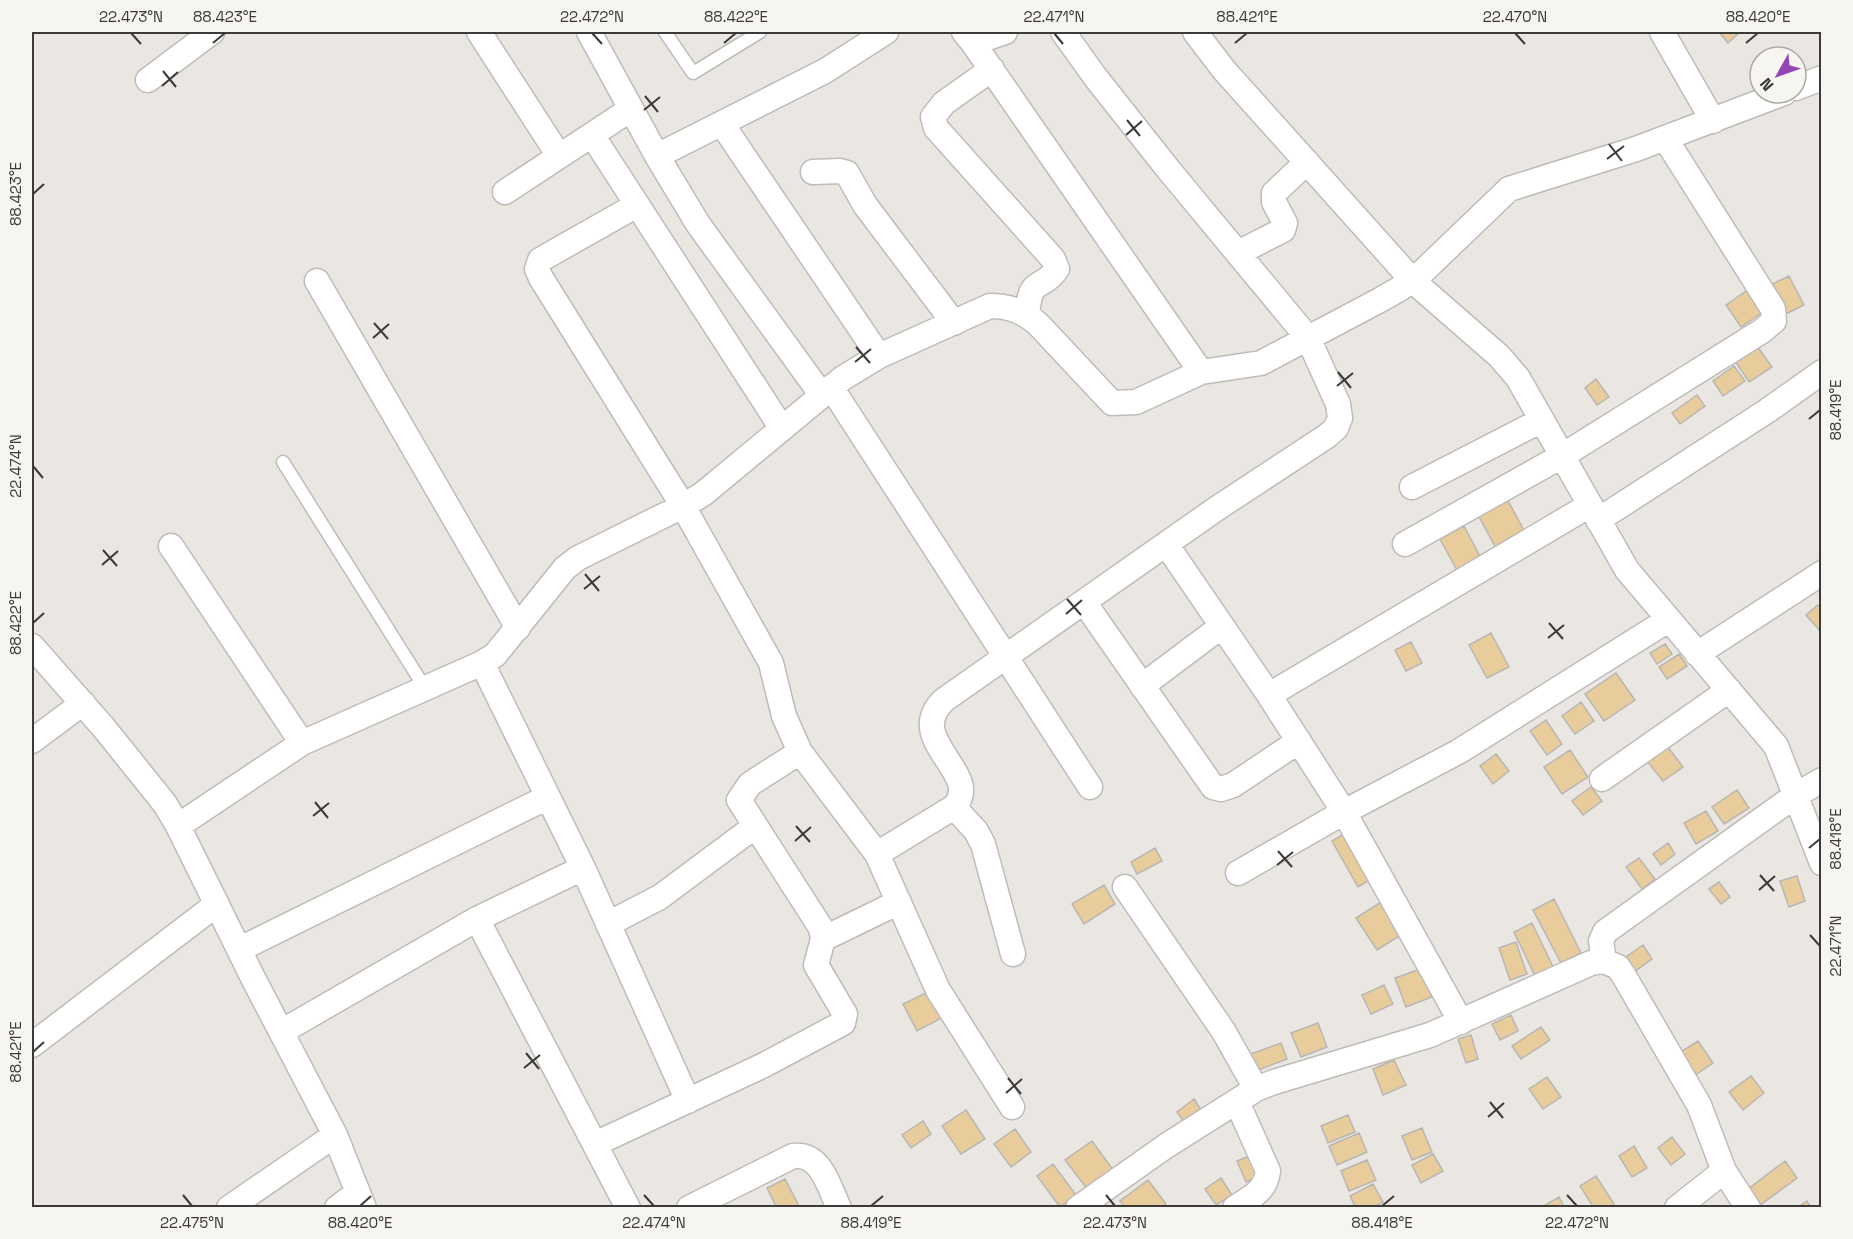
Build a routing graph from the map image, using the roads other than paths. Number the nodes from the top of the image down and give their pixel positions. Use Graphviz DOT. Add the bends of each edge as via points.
graph roads {
  1 [pos="212,32"];
  2 [pos="479,32"];
  3 [pos="590,32"];
  4 [pos="665,32"];
  5 [pos="760,32"];
  6 [pos="886,32"];
  7 [pos="1005,32"];
  8 [pos="1063,32"];
  9 [pos="1195,32"];
  10 [pos="1662,32"];
  11 [pos="969,37"];
  12 [pos="992,69"];
  13 [pos="148,80"];
  14 [pos="1754,105"];
  15 [pos="631,109"];
  16 [pos="1713,121"];
  17 [pos="722,124"];
  18 [pos="592,135"];
  19 [pos="1665,138"];
  20 [pos="559,156"];
  21 [pos="657,156"];
  22 [pos="1307,162"];
  23 [pos="813,172"];
  24 [pos="505,192"];
  25 [pos="637,205"];
  26 [pos="1238,253"];
  27 [pos="317,281"];
  28 [pos="1413,281"];
  29 [pos="1027,315"];
  30 [pos="954,323"];
  31 [pos="1308,338"];
  32 [pos="879,356"];
  33 [pos="1201,372"];
  34 [pos="1821,372"];
  35 [pos="826,390"];
  36 [pos="1542,420"];
  37 [pos="781,427"];
  38 [pos="1562,456"];
  39 [pos="283,462"];
  40 [pos="1412,487"];
  41 [pos="683,506"];
  42 [pos="1594,512"];
  43 [pos="1166,544"];
  44 [pos="1405,544"];
  45 [pos="171,546"];
  46 [pos="1821,573"];
  47 [pos="1084,602"];
  48 [pos="1668,620"];
  49 [pos="1222,626"];
  50 [pos="518,628"];
  51 [pos="32,646"];
  52 [pos="1697,654"];
  53 [pos="1005,658"];
  54 [pos="482,663"];
  55 [pos="1142,686"];
  56 [pos="425,688"];
  57 [pos="1729,690"];
  58 [pos="1269,695"];
  59 [pos="83,703"];
  60 [pos="32,741"];
  61 [pos="1299,741"];
  62 [pos="302,743"];
  63 [pos="800,752"];
  64 [pos="1602,779"];
  65 [pos="1821,780"];
  66 [pos="1090,788"];
  67 [pos="1796,795"];
  68 [pos="548,797"];
  69 [pos="954,807"];
  70 [pos="1344,812"];
  71 [pos="178,826"];
  72 [pos="754,827"];
  73 [pos="877,854"];
  74 [pos="1821,863"];
  75 [pos="583,868"];
  76 [pos="1238,873"];
  77 [pos="1125,887"];
  78 [pos="899,902"];
  79 [pos="217,904"];
  80 [pos="477,920"];
  81 [pos="608,924"];
  82 [pos="823,939"];
  83 [pos="240,949"];
  84 [pos="1012,954"];
  85 [pos="1604,961"];
  86 [pos="1461,1022"];
  87 [pos="280,1032"];
  88 [pos="33,1039"];
  89 [pos="1246,1096"];
  90 [pos="688,1101"];
  91 [pos="1012,1107"];
  92 [pos="335,1135"];
  93 [pos="595,1144"];
  94 [pos="1724,1171"];
  95 [pos="361,1200"];
  96 [pos="229,1208"];
  97 [pos="337,1208"];
  98 [pos="628,1208"];
  99 [pos="689,1208"];
  100 [pos="839,1208"];
  101 [pos="1078,1208"];
  102 [pos="1235,1208"];
  103 [pos="1677,1208"];
  104 [pos="1748,1208"];
  1 -- 13 [label="street"];
  2 -- 20 [label="street"];
  3 -- 15 [label="street"];
  4 -- 5 [label="lane" via="693,73"];
  6 -- 17 [label="street" via="825,71"];
  7 -- 11 [label="street"];
  8 -- 26 [label="street" via="1101,85"];
  9 -- 22 [label="street"];
  10 -- 16 [label="street"];
  11 -- 12 [label="street"];
  12 -- 29 [label="street" via="944,103 933,117 936,128 1053,259 1057,269 1052,276 1037,282 1029,293"];
  12 -- 33 [label="street"];
  14 -- 16 [label="street"];
  15 -- 18 [label="street"];
  15 -- 21 [label="street"];
  16 -- 19 [label="street"];
  17 -- 21 [label="street"];
  17 -- 32 [label="street"];
  18 -- 20 [label="street"];
  18 -- 25 [label="street"];
  19 -- 28 [label="street" via="1509,189"];
  19 -- 38 [label="street" via="1773,309 1773,321"];
  20 -- 24 [label="street"];
  21 -- 35 [label="street" via="698,224"];
  22 -- 26 [label="street" via="1274,193 1274,202 1285,223 1283,230"];
  22 -- 28 [label="street"];
  23 -- 30 [label="street" via="847,173 865,205"];
  25 -- 37 [label="street"];
  25 -- 41 [label="street" via="540,260 537,269"];
  26 -- 31 [label="street"];
  27 -- 50 [label="street"];
  28 -- 31 [label="street"];
  28 -- 36 [label="street" via="1499,356 1518,378"];
  29 -- 30 [label="street" via="1007,306 990,306"];
  29 -- 33 [label="street" via="1112,403 1136,402"];
  30 -- 32 [label="street"];
  31 -- 33 [label="street" via="1262,363"];
  31 -- 43 [label="street" via="1338,404 1341,418 1336,428"];
  32 -- 35 [label="street"];
  34 -- 42 [label="street" via="1767,411"];
  35 -- 37 [label="street"];
  35 -- 53 [label="street"];
  36 -- 38 [label="street"];
  36 -- 40 [label="street"];
  37 -- 41 [label="street"];
  38 -- 42 [label="street"];
  38 -- 44 [label="street"];
  39 -- 56 [label="lane"];
  41 -- 50 [label="street" via="578,558 565,568"];
  41 -- 63 [label="street" via="771,663 783,716"];
  42 -- 48 [label="street" via="1627,570"];
  42 -- 58 [label="street"];
  43 -- 47 [label="street"];
  43 -- 49 [label="street"];
  45 -- 62 [label="street"];
  46 -- 52 [label="street"];
  47 -- 53 [label="street"];
  47 -- 55 [label="street"];
  48 -- 52 [label="street"];
  48 -- 70 [label="street" via="1458,752"];
  49 -- 55 [label="street"];
  49 -- 58 [label="street"];
  50 -- 54 [label="street" via="495,655"];
  51 -- 59 [label="street"];
  52 -- 57 [label="street"];
  53 -- 66 [label="street"];
  53 -- 69 [label="street" via="944,700 934,714 932,734 963,791 962,799"];
  54 -- 56 [label="street"];
  54 -- 68 [label="street"];
  55 -- 61 [label="street" via="1213,787 1233,785"];
  56 -- 62 [label="street"];
  57 -- 64 [label="street"];
  57 -- 67 [label="street" via="1776,746"];
  58 -- 61 [label="street"];
  59 -- 60 [label="street"];
  59 -- 71 [label="street" via="142,774"];
  61 -- 70 [label="street"];
  62 -- 71 [label="street"];
  63 -- 72 [label="street" via="742,792 738,801"];
  63 -- 73 [label="street"];
  65 -- 67 [label="street"];
  67 -- 74 [label="street"];
  67 -- 85 [label="street" via="1605,932 1601,941"];
  68 -- 75 [label="street"];
  68 -- 83 [label="street"];
  69 -- 73 [label="street"];
  69 -- 84 [label="street" via="983,844"];
  70 -- 76 [label="street"];
  70 -- 86 [label="street"];
  71 -- 79 [label="street"];
  72 -- 81 [label="street" via="660,897"];
  72 -- 82 [label="street" via="816,919"];
  73 -- 78 [label="street"];
  75 -- 80 [label="street"];
  75 -- 81 [label="street"];
  77 -- 89 [label="street" via="1224,1032"];
  78 -- 82 [label="street"];
  78 -- 91 [label="street" via="939,990"];
  79 -- 83 [label="street"];
  79 -- 88 [label="street"];
  80 -- 87 [label="street"];
  80 -- 93 [label="street"];
  81 -- 90 [label="street"];
  82 -- 90 [label="street" via="816,965 845,1014 843,1023"];
  83 -- 87 [label="street"];
  85 -- 86 [label="street"];
  85 -- 94 [label="street" via="1618,967 1624,976 1699,1105"];
  86 -- 89 [label="street" via="1412,1042 1274,1082"];
  87 -- 92 [label="street"];
  89 -- 101 [label="street"];
  89 -- 102 [label="street" via="1268,1171 1262,1190"];
  90 -- 93 [label="street"];
  92 -- 95 [label="street"];
  92 -- 96 [label="street"];
  93 -- 98 [label="street"];
  94 -- 103 [label="street"];
  94 -- 104 [label="street"];
  95 -- 97 [label="street"];
  99 -- 100 [label="street" via="805,1154 815,1160"];
}
